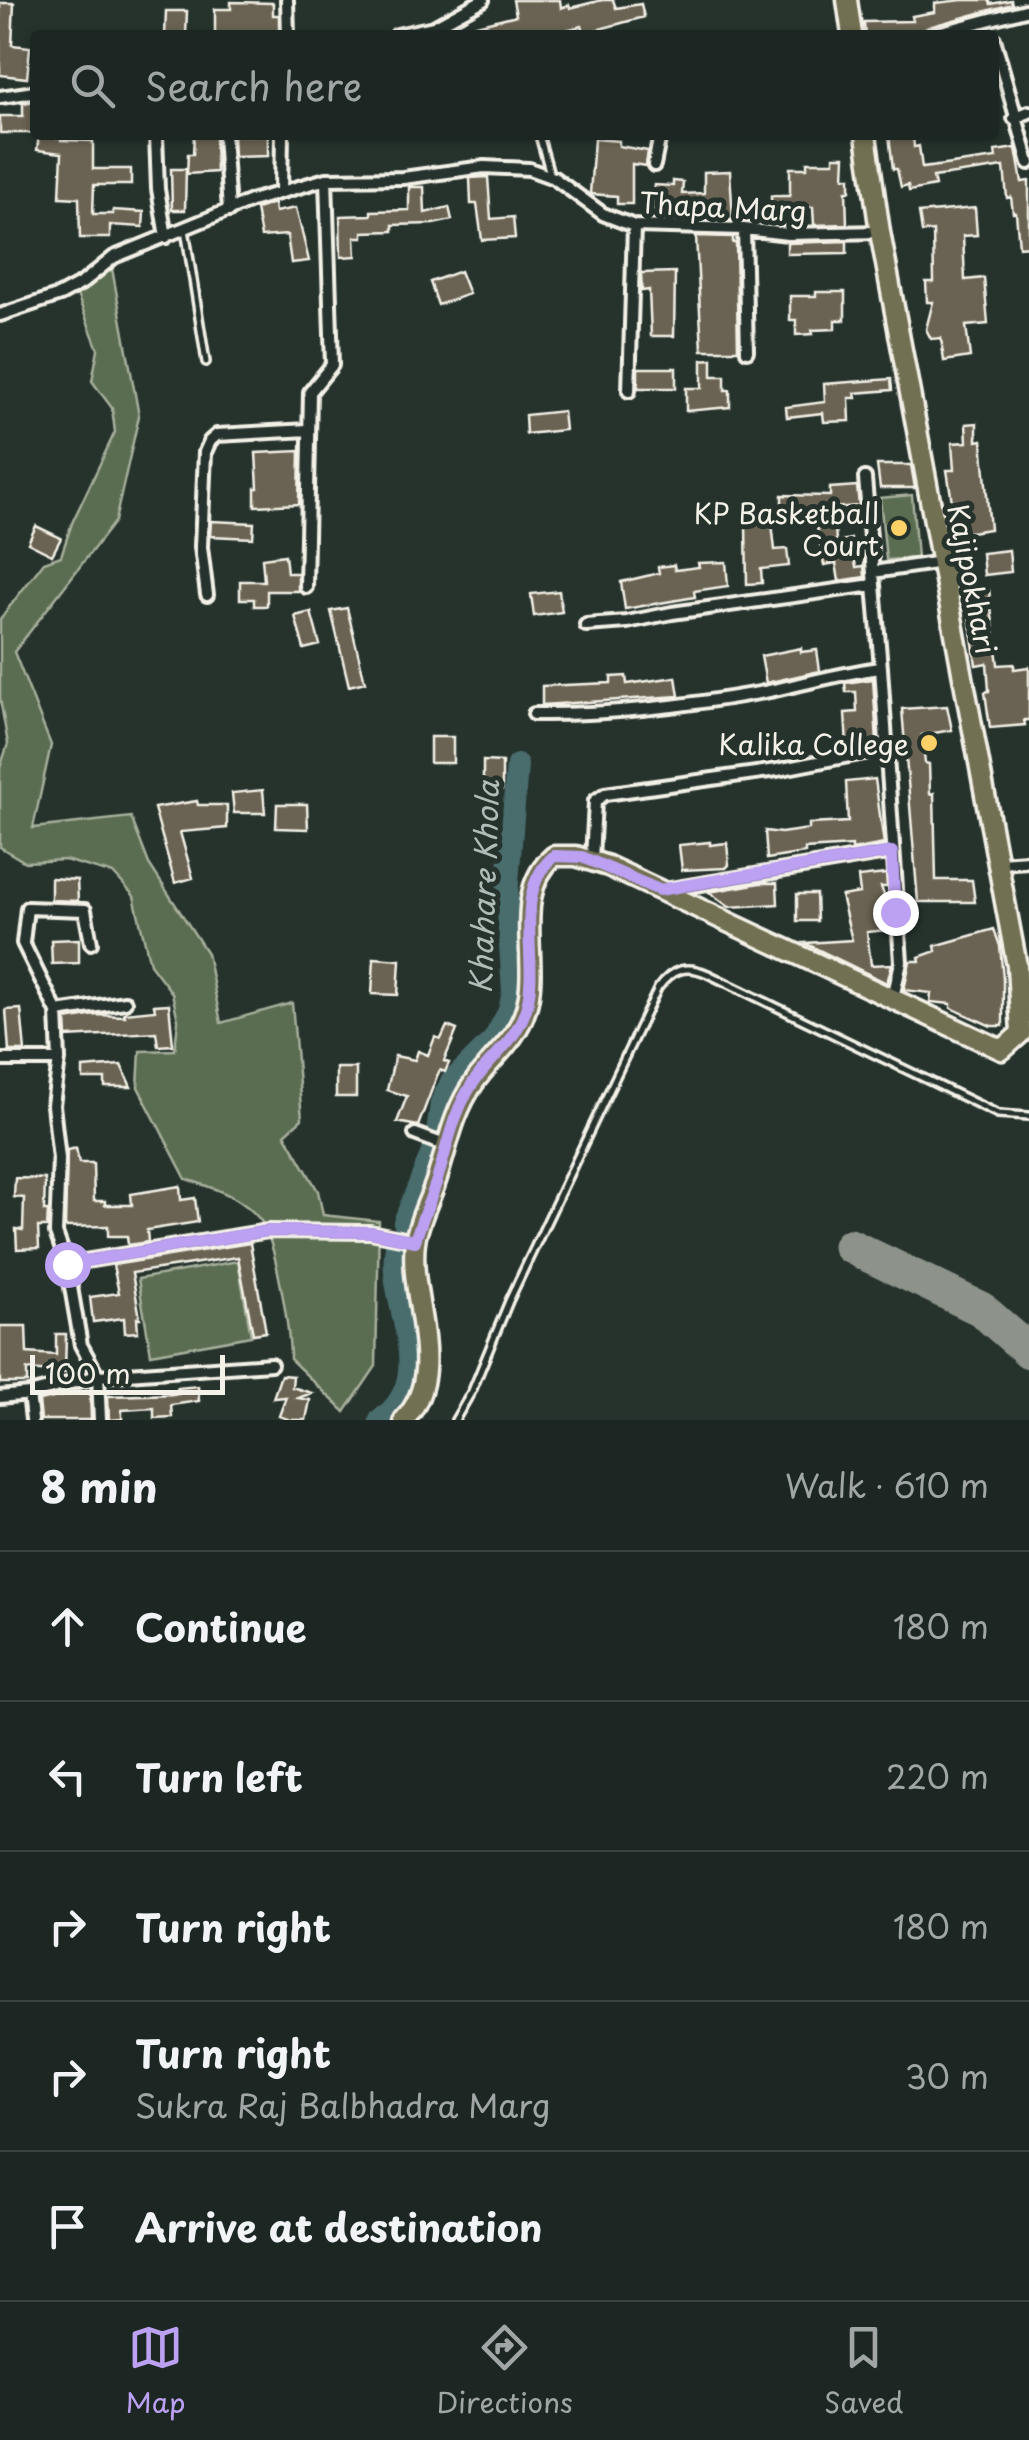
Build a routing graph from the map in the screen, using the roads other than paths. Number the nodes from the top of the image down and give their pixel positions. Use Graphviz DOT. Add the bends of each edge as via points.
graph roads {
  1 [pos="287,0"];
  2 [pos="484,0"];
  3 [pos="847,0"];
  4 [pos="1015,6"];
  5 [pos="1029,8"];
  6 [pos="988,19"];
  7 [pos="288,30"];
  8 [pos="420,30"];
  9 [pos="851,30"];
  10 [pos="948,30"];
  11 [pos="991,30"];
  12 [pos="999,60"];
  13 [pos="30,93"];
  14 [pos="0,97"];
  15 [pos="1029,112"];
  16 [pos="1014,118"];
  17 [pos="156,140"];
  18 [pos="224,140"];
  19 [pos="282,140"];
  20 [pos="541,140"];
  21 [pos="659,140"];
  22 [pos="867,140"];
  23 [pos="1029,163"];
  24 [pos="654,165"];
  25 [pos="551,177"];
  26 [pos="326,179"];
  27 [pos="281,191"];
  28 [pos="229,211"];
  29 [pos="634,226"];
  30 [pos="744,228"];
  31 [pos="185,230"];
  32 [pos="880,232"];
  33 [pos="166,237"];
  34 [pos="0,315"];
  35 [pos="746,351"];
  36 [pos="206,362"];
  37 [pos="629,392"];
  38 [pos="309,430"];
  39 [pos="865,478"];
  40 [pos="942,562"];
  41 [pos="873,572"];
  42 [pos="873,586"];
  43 [pos="306,587"];
  44 [pos="207,595"];
  45 [pos="586,625"];
  46 [pos="881,668"];
  47 [pos="534,714"];
  48 [pos="885,749"];
  49 [pos="892,852"];
  50 [pos="592,860"];
  51 [pos="1029,861"];
  52 [pos="999,862"];
  53 [pos="659,890"];
  54 [pos="91,943"];
  55 [pos="894,998"];
  56 [pos="125,1002"];
  57 [pos="57,1012"];
  58 [pos="1025,1036"];
  59 [pos="0,1060"];
  60 [pos="59,1060"];
  61 [pos="1029,1116"];
  62 [pos="415,1134"];
  63 [pos="447,1146"];
  64 [pos="415,1241"];
  65 [pos="67,1264"];
  66 [pos="271,1364"];
  67 [pos="98,1376"];
  68 [pos="29,1394"];
  69 [pos="0,1397"];
  70 [pos="32,1420"];
  71 [pos="100,1420"];
  72 [pos="404,1420"];
  73 [pos="456,1420"];
  1 -- 7 [label="street"];
  2 -- 8 [label="street"];
  3 -- 9 [label="main road"];
  4 -- 5 [label="street"];
  4 -- 6 [label="street"];
  6 -- 10 [label="street"];
  6 -- 11 [label="street"];
  12 -- 16 [label="street"];
  13 -- 14 [label="street"];
  15 -- 16 [label="street"];
  16 -- 23 [label="street"];
  17 -- 33 [label="street"];
  18 -- 28 [label="street"];
  19 -- 27 [label="street"];
  20 -- 25 [label="lane"];
  21 -- 24 [label="street"];
  22 -- 32 [label="main road, Kajipokhari"];
  25 -- 26 [label="street, Thapa Marg" via="514,167"];
  25 -- 29 [label="street, Thapa Marg" via="603,214"];
  26 -- 27 [label="street, Thapa Marg"];
  26 -- 38 [label="street" via="332,366 310,392"];
  27 -- 28 [label="street, Thapa Marg"];
  28 -- 31 [label="street, Thapa Marg"];
  29 -- 30 [label="street, Thapa Marg"];
  29 -- 37 [label="street"];
  30 -- 32 [label="street, Thapa Marg"];
  30 -- 35 [label="street"];
  31 -- 33 [label="street, Thapa Marg"];
  31 -- 36 [label="lane"];
  32 -- 40 [label="main road, Kajipokhari"];
  33 -- 34 [label="street, Thapa Marg" via="114,257 60,295"];
  38 -- 43 [label="street"];
  38 -- 44 [label="street" via="217,435 210,441 201,547"];
  39 -- 41 [label="street"];
  40 -- 41 [label="street"];
  40 -- 52 [label="main road, Kajipokhari"];
  41 -- 42 [label="street"];
  42 -- 45 [label="street"];
  42 -- 46 [label="street"];
  46 -- 47 [label="street" via="664,707"];
  46 -- 48 [label="street"];
  48 -- 49 [label="street"];
  48 -- 50 [label="street" via="605,794 595,802"];
  49 -- 53 [label="street"];
  49 -- 55 [label="street" via="901,962"];
  50 -- 53 [label="main road"];
  50 -- 63 [label="main road" via="554,856 541,867 528,919 527,1006 508,1044 474,1082"];
  51 -- 52 [label="street"];
  52 -- 58 [label="main road, Kajipokhari"];
  53 -- 55 [label="main road"];
  54 -- 57 [label="street" via="86,910 27,908 23,943"];
  55 -- 58 [label="main road" via="1002,1050"];
  56 -- 57 [label="street"];
  57 -- 60 [label="street"];
  59 -- 60 [label="street"];
  60 -- 65 [label="street" via="53,1105 56,1232"];
  61 -- 73 [label="lane" via="998,1114 698,969 677,970 658,988"];
  62 -- 63 [label="street"];
  63 -- 64 [label="main road"];
  64 -- 65 [label="street" via="370,1232 268,1231"];
  64 -- 72 [label="main road" via="425,1364 415,1408"];
  65 -- 67 [label="street" via="82,1345"];
  66 -- 67 [label="street"];
  67 -- 68 [label="street"];
  67 -- 71 [label="street"];
  68 -- 69 [label="street"];
  68 -- 70 [label="street"];
}
